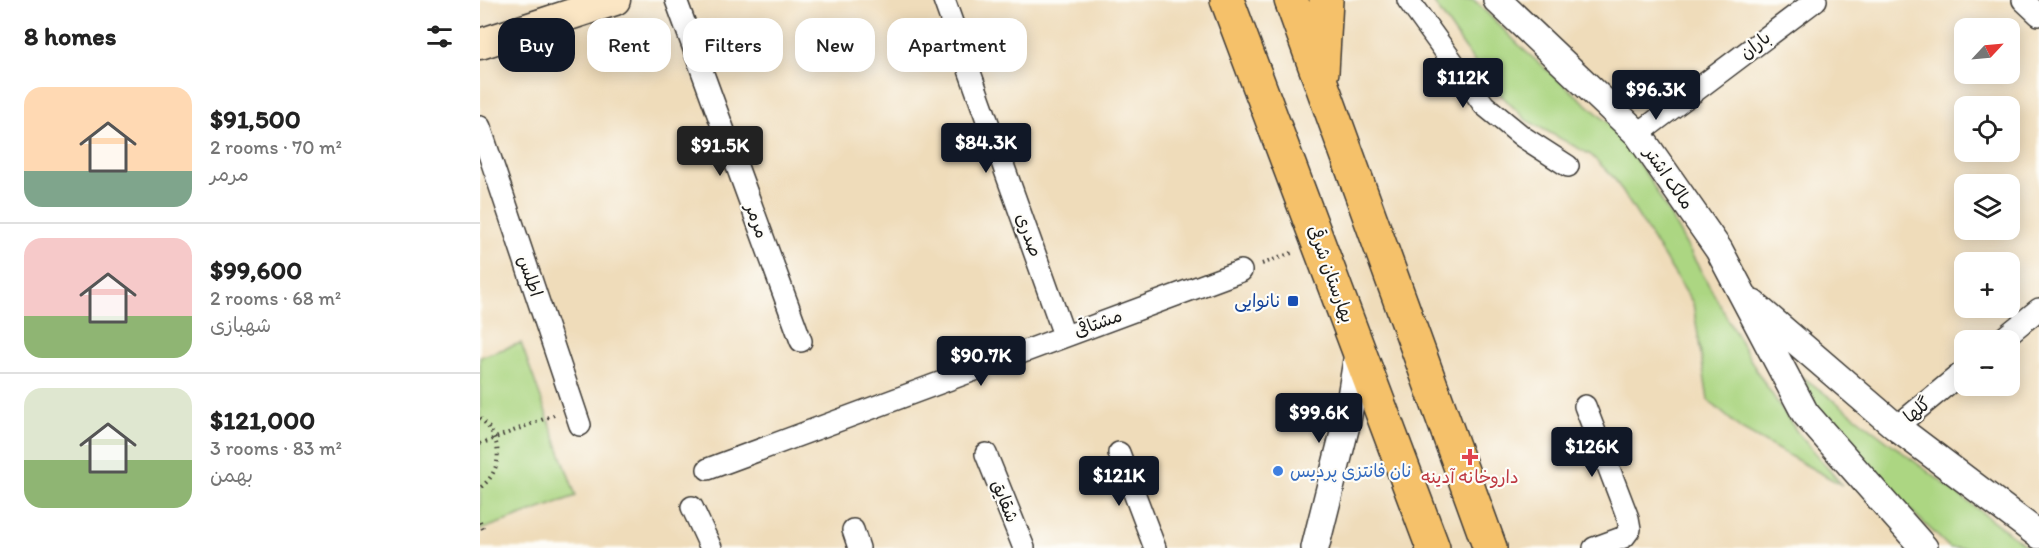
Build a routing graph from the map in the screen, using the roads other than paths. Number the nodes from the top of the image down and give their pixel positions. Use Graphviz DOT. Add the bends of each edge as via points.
graph roads {
  1 [pos="615,0"];
  2 [pos="675,0"];
  3 [pos="944,0"];
  4 [pos="1291,0"];
  5 [pos="1326,0"];
  6 [pos="1408,0"];
  7 [pos="1497,0"];
  8 [pos="1816,0"];
  9 [pos="2023,0"];
  10 [pos="1229,2"];
  11 [pos="2039,15"];
  12 [pos="480,44"];
  13 [pos="1322,88"];
  14 [pos="480,127"];
  15 [pos="1638,134"];
  16 [pos="1568,166"];
  17 [pos="1241,271"];
  18 [pos="1745,296"];
  19 [pos="2039,309"];
  20 [pos="2013,330"];
  21 [pos="1064,335"];
  22 [pos="801,341"];
  23 [pos="1359,348"];
  24 [pos="1954,379"];
  25 [pos="1585,406"];
  26 [pos="580,425"];
  27 [pos="1896,427"];
  28 [pos="1119,453"];
  29 [pos="986,454"];
  30 [pos="708,469"];
  31 [pos="692,507"];
  32 [pos="2039,535"];
  33 [pos="711,548"];
  34 [pos="1024,548"];
  35 [pos="1155,548"];
  36 [pos="1315,548"];
  37 [pos="1433,548"];
  38 [pos="1490,548"];
  39 [pos="1594,548"];
  40 [pos="1924,548"];
  1 -- 12 [label="main road"];
  2 -- 22 [label="street, مرمر"];
  3 -- 21 [label="street, صدری"];
  4 -- 13 [label="main road"];
  5 -- 13 [label="main road"];
  6 -- 16 [label="street" via="1485,105 1523,137"];
  7 -- 15 [label="street, مالک اشتر"];
  8 -- 15 [label="street, باران"];
  9 -- 11 [label="street"];
  10 -- 23 [label="main road, بهارستان شرقی"];
  13 -- 38 [label="main road"];
  14 -- 26 [label="street, اطلس"];
  15 -- 18 [label="street, مالک اشتر" via="1719,250"];
  17 -- 21 [label="street, مشتاقی"];
  18 -- 27 [label="street, مالک اشتر"];
  18 -- 40 [label="street, مالک اشتر" via="1805,412"];
  19 -- 20 [label="street"];
  21 -- 30 [label="street, مشتاقی"];
  23 -- 36 [label="street" via="1347,421"];
  23 -- 37 [label="main road, بهارستان شرقی"];
  24 -- 27 [label="street, گلها"];
  25 -- 39 [label="street" via="1630,530 1624,537"];
  27 -- 32 [label="street, مالک اشتر"];
  28 -- 35 [label="street"];
  29 -- 34 [label="street, شقایق"];
  31 -- 33 [label="street"];
}
